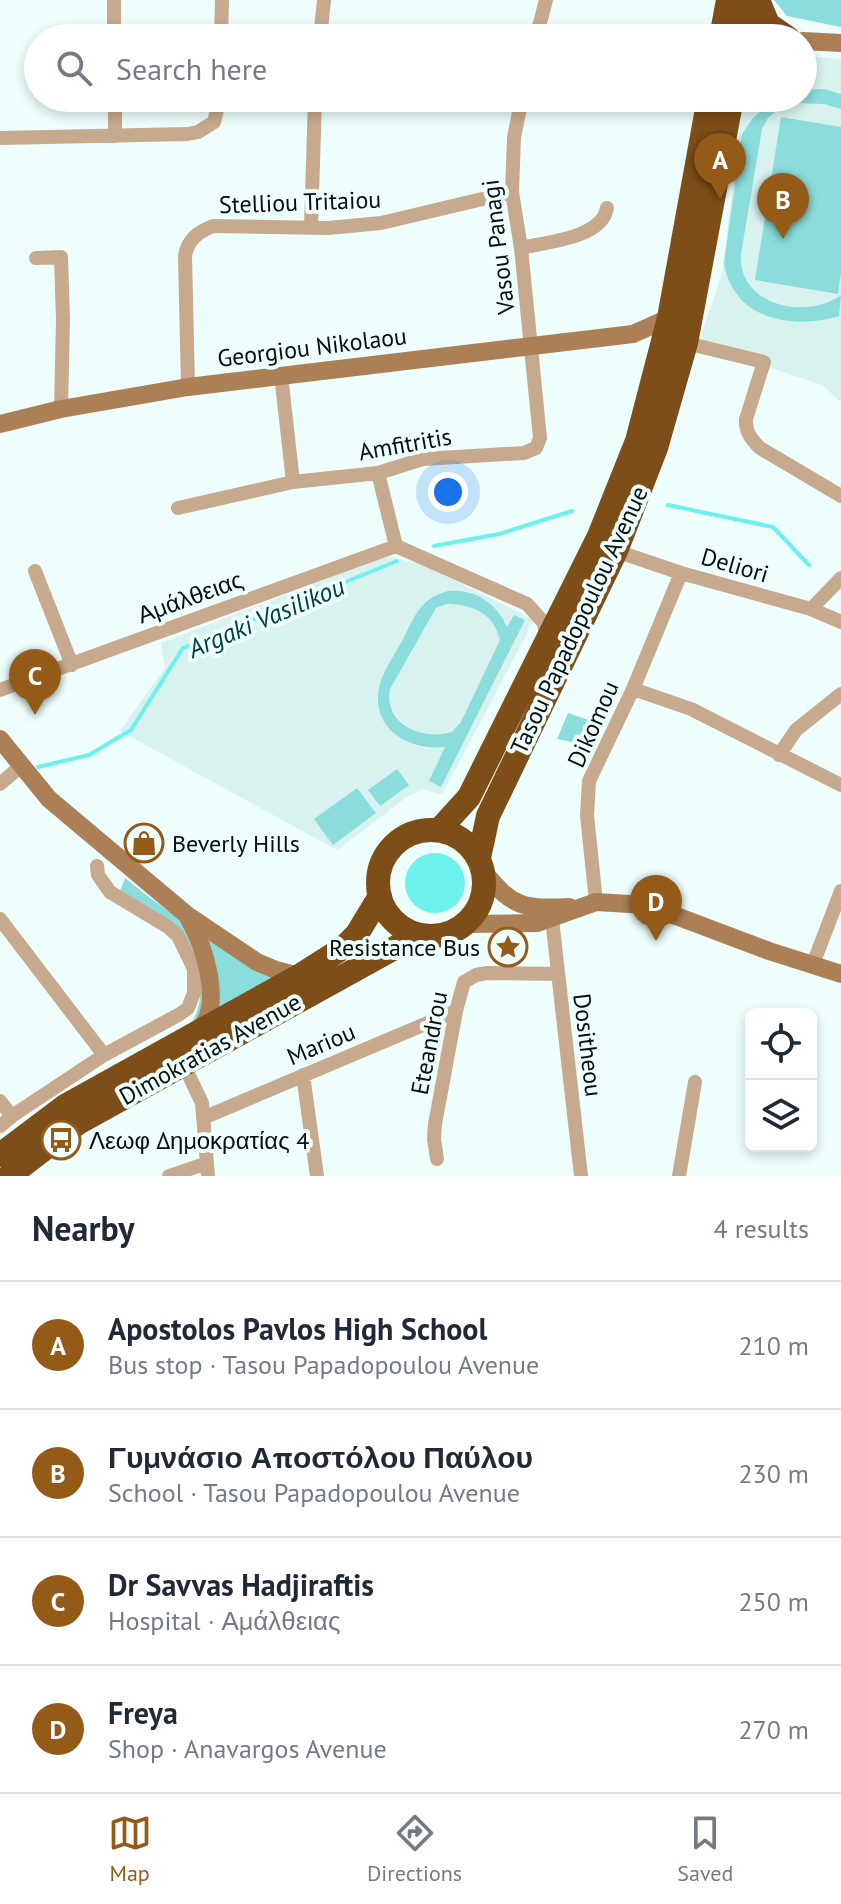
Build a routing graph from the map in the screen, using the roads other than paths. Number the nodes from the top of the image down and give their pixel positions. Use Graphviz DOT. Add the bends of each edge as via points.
graph roads {
  1 [pos="114,0"];
  2 [pos="222,0"];
  3 [pos="324,0"];
  4 [pos="546,0"];
  5 [pos="728,0"];
  6 [pos="752,0"];
  7 [pos="758,0"];
  8 [pos="114,24"];
  9 [pos="221,24"];
  10 [pos="321,24"];
  11 [pos="540,24"];
  12 [pos="735,24"];
  13 [pos="743,24"];
  14 [pos="768,24"];
  15 [pos="817,42"];
  16 [pos="841,43"];
  17 [pos="115,112"];
  18 [pos="218,112"];
  19 [pos="315,112"];
  20 [pos="519,112"];
  21 [pos="706,112"];
  22 [pos="729,112"];
  23 [pos="115,136"];
  24 [pos="0,138"];
  25 [pos="512,192"];
  26 [pos="607,208"];
  27 [pos="311,228"];
  28 [pos="521,248"];
  29 [pos="36,258"];
  30 [pos="669,318"];
  31 [pos="633,334"];
  32 [pos="686,343"];
  33 [pos="532,344"];
  34 [pos="659,355"];
  35 [pos="281,375"];
  36 [pos="188,387"];
  37 [pos="61,409"];
  38 [pos="0,424"];
  39 [pos="378,473"];
  40 [pos="293,482"];
  41 [pos="841,496"];
  42 [pos="178,508"];
  43 [pos="396,546"];
  44 [pos="616,551"];
  45 [pos="35,571"];
  46 [pos="681,573"];
  47 [pos="841,578"];
  48 [pos="811,609"];
  49 [pos="841,622"];
  50 [pos="547,641"];
  51 [pos="72,665"];
  52 [pos="633,689"];
  53 [pos="0,690"];
  54 [pos="841,694"];
  55 [pos="0,739"];
  56 [pos="779,755"];
  57 [pos="21,766"];
  58 [pos="0,784"];
  59 [pos="841,785"];
  60 [pos="439,830"];
  61 [pos="481,865"];
  62 [pos="97,866"];
  63 [pos="841,891"];
  64 [pos="380,896"];
  65 [pos="588,904"];
  66 [pos="187,915"];
  67 [pos="0,919"];
  68 [pos="552,919"];
  69 [pos="466,924"];
  70 [pos="418,935"];
  71 [pos="813,964"];
  72 [pos="557,974"];
  73 [pos="841,974"];
  74 [pos="299,976"];
  75 [pos="456,1011"];
  76 [pos="197,1032"];
  77 [pos="104,1055"];
  78 [pos="183,1063"];
  79 [pos="303,1075"];
  80 [pos="695,1082"];
  81 [pos="0,1101"];
  82 [pos="12,1116"];
  83 [pos="203,1118"];
  84 [pos="0,1126"];
  85 [pos="0,1155"];
  86 [pos="437,1159"];
  87 [pos="207,1169"];
  88 [pos="9,1176"];
  89 [pos="169,1176"];
  90 [pos="317,1176"];
  91 [pos="581,1176"];
  92 [pos="679,1176"];
  1 -- 8 [label="street"];
  2 -- 9 [label="street"];
  3 -- 10 [label="street"];
  4 -- 11 [label="street"];
  5 -- 12 [label="highway"];
  6 -- 13 [label="highway"];
  7 -- 14 [label="highway"];
  15 -- 16 [label="street"];
  17 -- 23 [label="street"];
  18 -- 23 [label="street" via="207,128 188,134"];
  19 -- 27 [label="street"];
  20 -- 25 [label="street, Vasou Panagi"];
  21 -- 30 [label="highway, Tasou Papadopoulou Avenue"];
  22 -- 32 [label="highway, Tasou Papadopoulou Avenue"];
  23 -- 24 [label="street"];
  25 -- 27 [label="street, Stelliou Tritaiou" via="381,223"];
  25 -- 28 [label="street, Vasou Panagi"];
  26 -- 28 [label="street" via="601,224 590,231"];
  27 -- 36 [label="street, Stelliou Tritaiou" via="213,226 193,237 185,256"];
  28 -- 33 [label="street, Vasou Panagi"];
  29 -- 37 [label="street" via="61,257"];
  30 -- 31 [label="street, Georgiou Nikolaou"];
  30 -- 34 [label="highway, Tasou Papadopoulou Avenue"];
  31 -- 33 [label="street, Georgiou Nikolaou"];
  31 -- 34 [label="street"];
  32 -- 41 [label="street" via="764,362 746,419 752,440"];
  32 -- 44 [label="highway, Tasou Papadopoulou Avenue" via="656,448"];
  33 -- 35 [label="street, Georgiou Nikolaou"];
  33 -- 39 [label="street, Amfitritis" via="540,438 536,448 423,459"];
  34 -- 50 [label="highway, Tasou Papadopoulou Avenue" via="637,441 599,536"];
  35 -- 36 [label="street, Georgiou Nikolaou"];
  35 -- 40 [label="street"];
  36 -- 37 [label="street, Georgiou Nikolaou"];
  37 -- 38 [label="street, Georgiou Nikolaou"];
  39 -- 40 [label="street, Amfitritis"];
  39 -- 43 [label="street"];
  40 -- 42 [label="street, Amfitritis"];
  43 -- 50 [label="street" via="527,604 544,623"];
  43 -- 51 [label="street, Αμάλθειας"];
  44 -- 46 [label="street, Deliori"];
  44 -- 61 [label="highway, Tasou Papadopoulou Avenue" via="488,816"];
  45 -- 51 [label="street"];
  46 -- 48 [label="street, Deliori"];
  46 -- 52 [label="street, Dikomou"];
  47 -- 48 [label="street"];
  48 -- 49 [label="street, Deliori"];
  50 -- 60 [label="highway, Tasou Papadopoulou Avenue" via="469,797"];
  51 -- 53 [label="street, Αμάλθειας"];
  52 -- 56 [label="street" via="691,709"];
  52 -- 65 [label="street, Dikomou" via="589,781"];
  54 -- 56 [label="street" via="796,730"];
  55 -- 57 [label="street"];
  56 -- 59 [label="street"];
  57 -- 58 [label="street"];
  57 -- 66 [label="street" via="49,799"];
  60 -- 61 [label="highway" via="468,844"];
  60 -- 64 [label="highway" via="421,830 391,847 380,870"];
  61 -- 65 [label="street" via="497,889 532,909"];
  61 -- 69 [label="highway" via="484,891"];
  62 -- 77 [label="street" via="110,892 178,936 195,982 192,1001 180,1014"];
  63 -- 71 [label="street"];
  64 -- 70 [label="highway" via="394,921"];
  64 -- 74 [label="highway, Dimokratias Avenue" via="343,948"];
  65 -- 68 [label="street"];
  65 -- 71 [label="street" via="647,905"];
  66 -- 74 [label="street" via="257,962"];
  66 -- 76 [label="street" via="201,941 208,975 210,1013"];
  67 -- 77 [label="street"];
  68 -- 69 [label="street"];
  68 -- 72 [label="street, Dositheou"];
  69 -- 70 [label="highway" via="441,936"];
  70 -- 78 [label="highway, Dimokratias Avenue"];
  71 -- 73 [label="street"];
  72 -- 75 [label="street, Eteandrou" via="476,975 464,982"];
  72 -- 91 [label="street, Dositheou"];
  74 -- 76 [label="highway, Dimokratias Avenue"];
  75 -- 79 [label="street, Mariou"];
  75 -- 86 [label="street, Eteandrou" via="435,1124"];
  76 -- 85 [label="highway, Dimokratias Avenue" via="65,1106"];
  77 -- 82 [label="street"];
  78 -- 83 [label="street" via="199,1094"];
  78 -- 88 [label="highway, Dimokratias Avenue" via="78,1123"];
  79 -- 83 [label="street, Mariou"];
  79 -- 90 [label="street"];
  80 -- 92 [label="street"];
  81 -- 82 [label="street"];
  82 -- 84 [label="street"];
  83 -- 87 [label="street"];
  87 -- 89 [label="street"];
}
